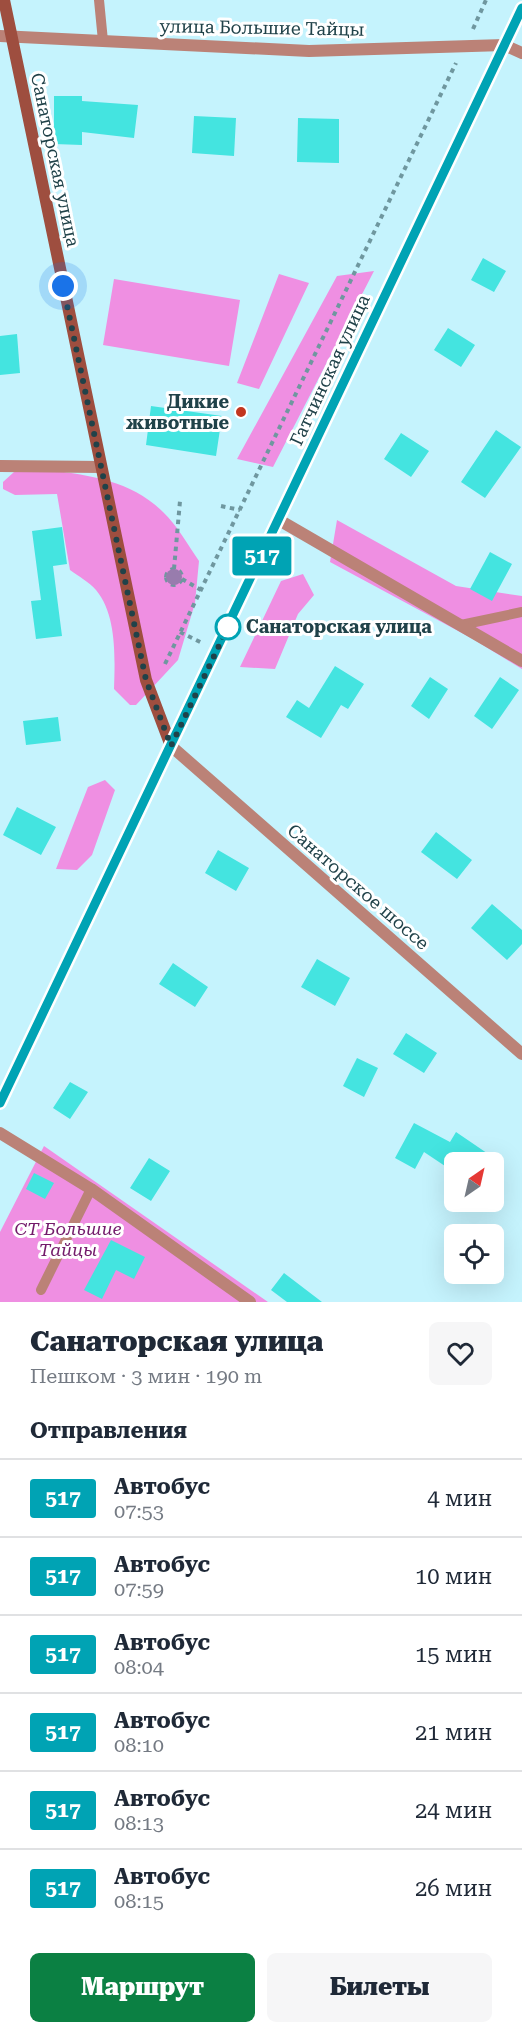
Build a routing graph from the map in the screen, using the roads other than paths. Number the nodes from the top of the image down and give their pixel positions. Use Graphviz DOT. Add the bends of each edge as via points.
graph roads {
  1 [pos="4,0"];
  2 [pos="99,0"];
  3 [pos="522,8"];
  4 [pos="6,36"];
  5 [pos="103,41"];
  6 [pos="504,45"];
  7 [pos="522,52"];
  8 [pos="0,466"];
  9 [pos="101,467"];
  10 [pos="279,520"];
  11 [pos="522,612"];
  12 [pos="461,625"];
  13 [pos="522,661"];
  14 [pos="171,746"];
  15 [pos="522,1054"];
  16 [pos="0,1103"];
  17 [pos="0,1132"];
  18 [pos="92,1189"];
  19 [pos="41,1290"];
  20 [pos="250,1302"];
  1 -- 4 [label="main road, Санаторская улица"];
  2 -- 5 [label="lane"];
  3 -- 6 [label="main road, Гатчинская улица"];
  4 -- 5 [label="street, улица Большие Тайцы"];
  4 -- 9 [label="main road, Санаторская улица"];
  5 -- 6 [label="street, улица Большие Тайцы" via="309,51"];
  6 -- 7 [label="street, улица Большие Тайцы"];
  6 -- 10 [label="main road, Гатчинская улица"];
  8 -- 9 [label="street"];
  9 -- 14 [label="main road, Санаторская улица" via="146,680"];
  10 -- 12 [label="street"];
  10 -- 14 [label="main road, Гатчинская улица"];
  11 -- 12 [label="lane"];
  12 -- 13 [label="street"];
  14 -- 15 [label="street, Санаторское шоссе"];
  14 -- 16 [label="main road, Гатчинская улица"];
  17 -- 18 [label="street"];
  18 -- 19 [label="lane"];
  18 -- 20 [label="street"];
}
